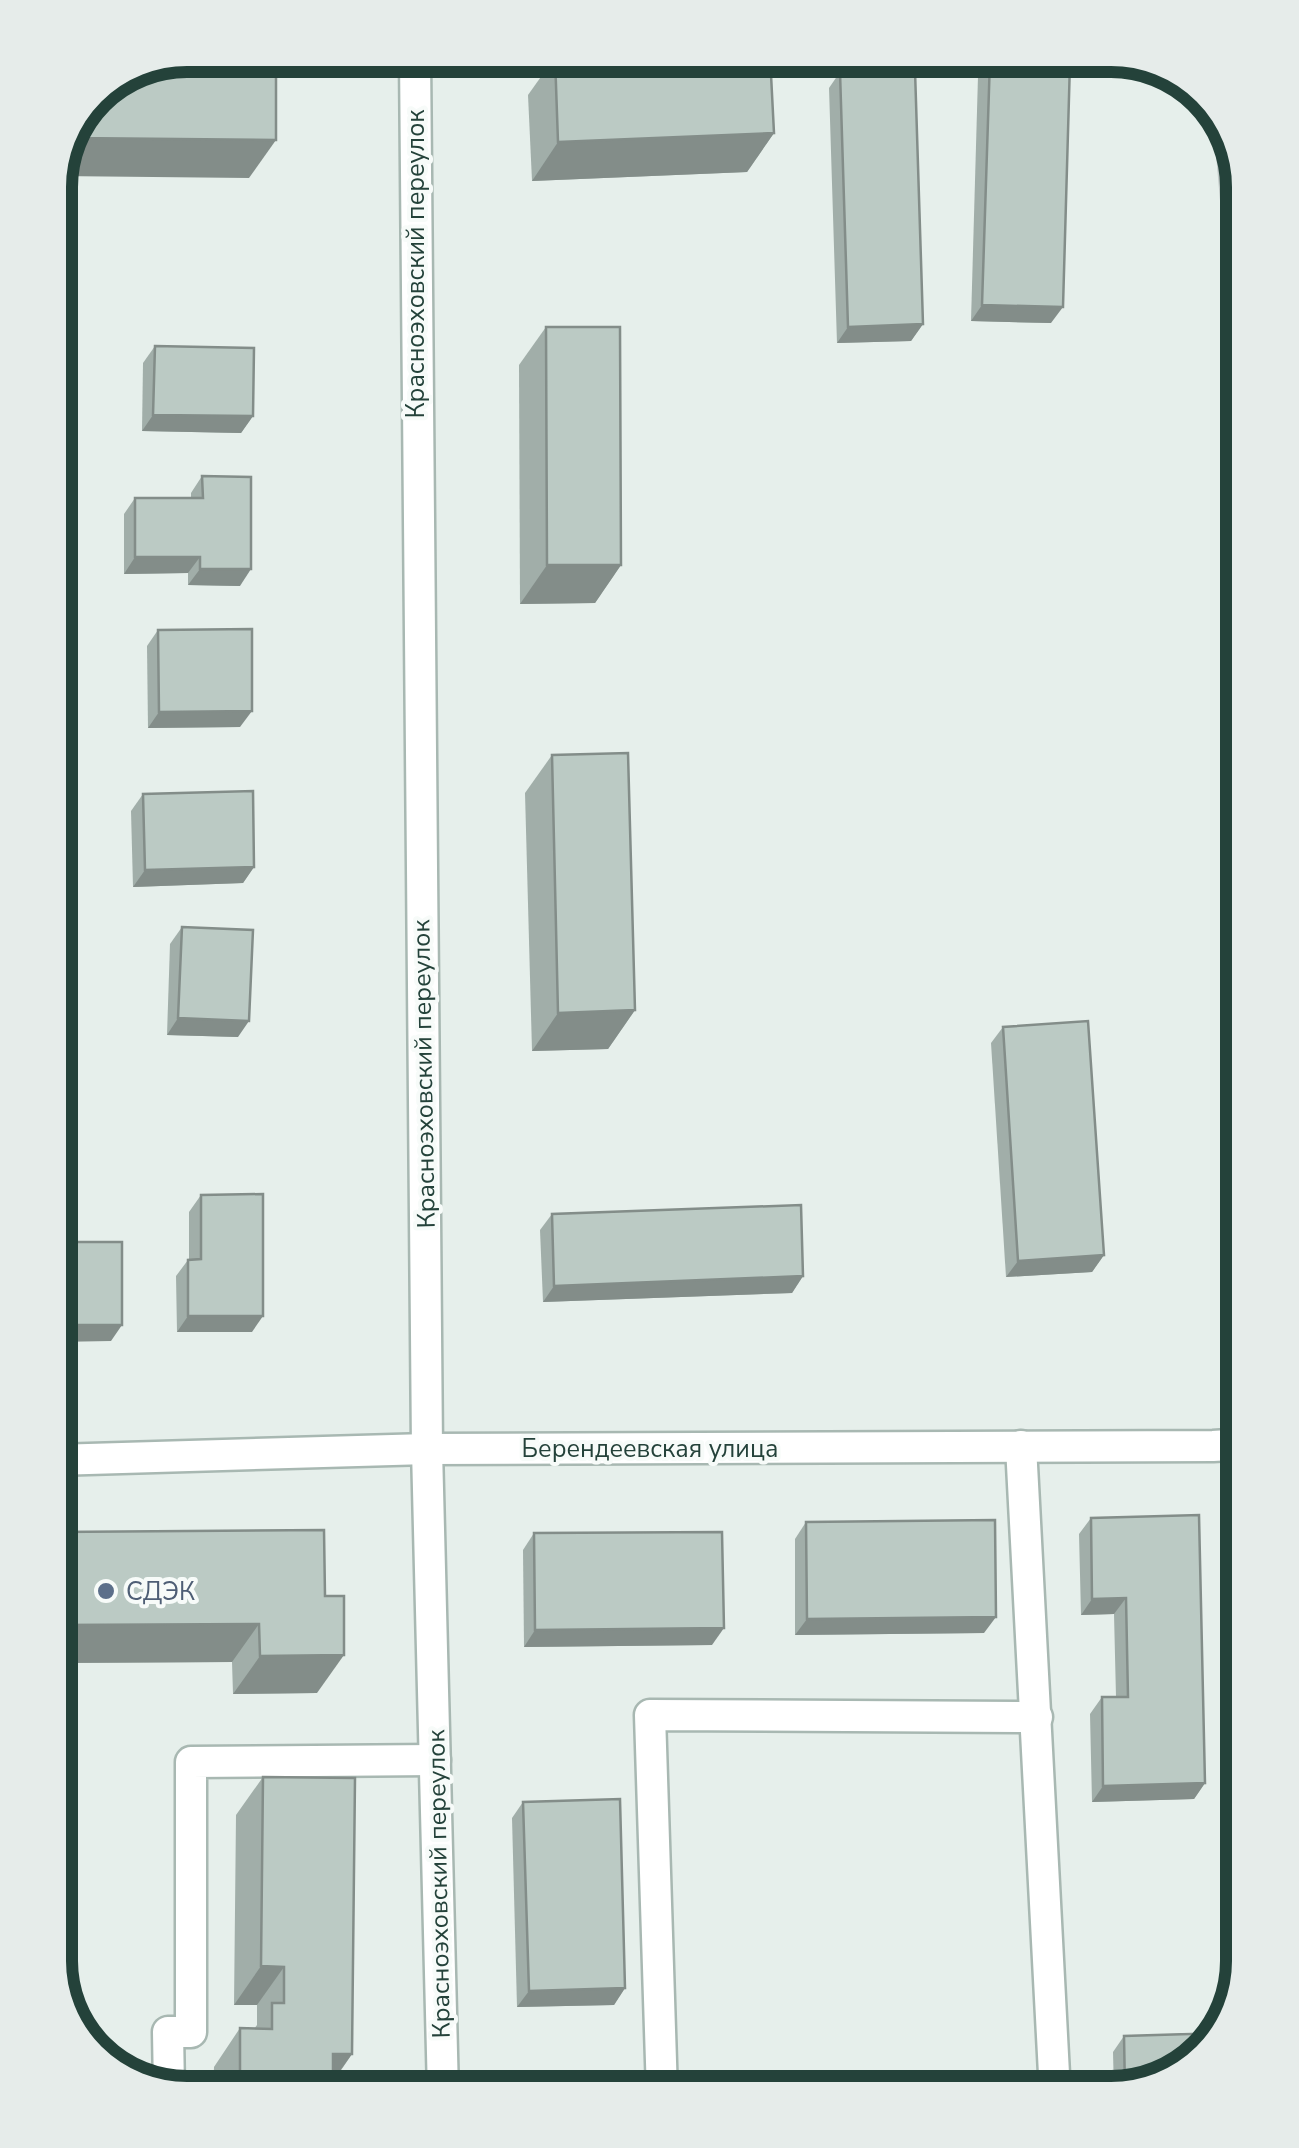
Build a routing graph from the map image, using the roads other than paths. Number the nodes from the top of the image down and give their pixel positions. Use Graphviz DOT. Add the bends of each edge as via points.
graph roads {
  1 [pos="415,72"];
  2 [pos="1226,1444"];
  3 [pos="1022,1446"];
  4 [pos="427,1449"];
  5 [pos="72,1459"];
  6 [pos="1037,1717"];
  7 [pos="435,1760"];
  8 [pos="168,2073"];
  9 [pos="443,2075"];
  10 [pos="661,2076"];
  11 [pos="1054,2076"];
  1 -- 4 [label="street, Красноэховский переулок"];
  2 -- 3 [label="street, Берендеевская улица"];
  3 -- 4 [label="street, Берендеевская улица"];
  3 -- 6 [label="street"];
  4 -- 5 [label="street, Берендеевская улица"];
  4 -- 7 [label="street, Красноэховский переулок"];
  6 -- 10 [label="street" via="650,1715"];
  6 -- 11 [label="street"];
  7 -- 8 [label="street" via="191,1762 190,2032 168,2032"];
  7 -- 9 [label="street, Красноэховский переулок"];
}
